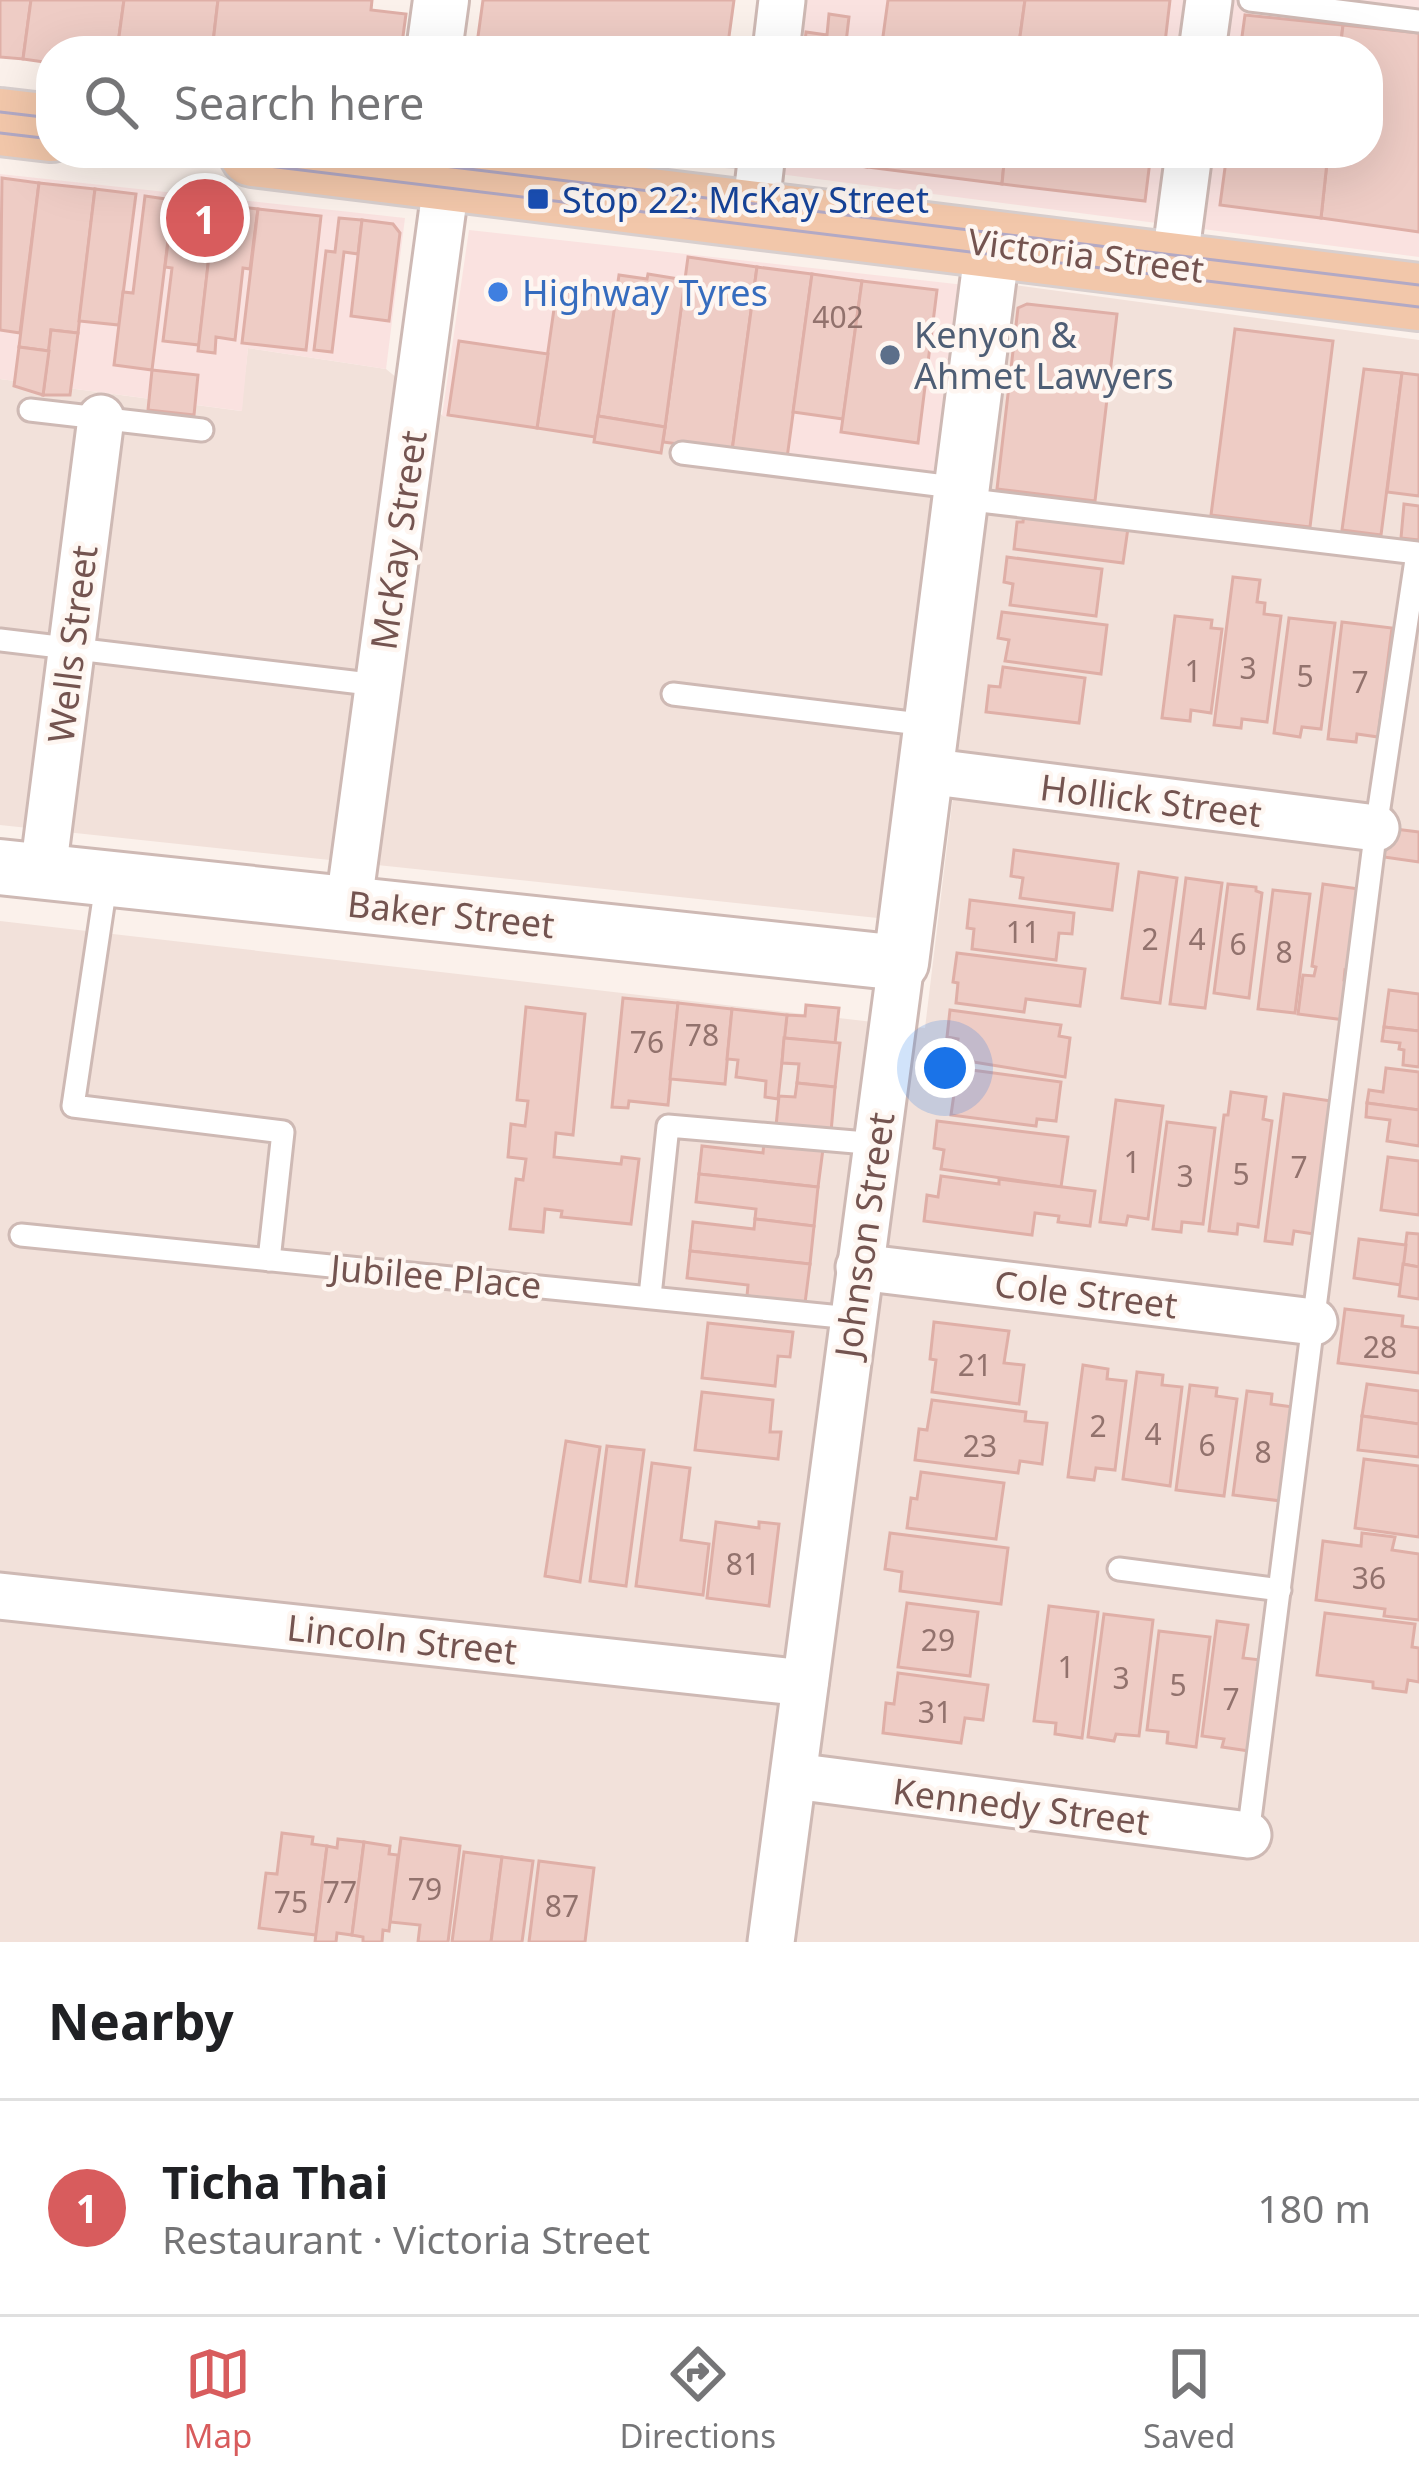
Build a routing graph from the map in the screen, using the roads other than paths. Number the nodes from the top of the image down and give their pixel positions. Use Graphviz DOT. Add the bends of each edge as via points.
graph roads {
  1 [pos="441,0"];
  2 [pos="782,0"];
  3 [pos="1209,0"];
  4 [pos="1250,0"];
  5 [pos="1419,21"];
  6 [pos="436,36"];
  7 [pos="778,36"];
  8 [pos="1204,36"];
  9 [pos="0,122"];
  10 [pos="36,126"];
  11 [pos="428,168"];
  12 [pos="1187,168"];
  13 [pos="759,183"];
  14 [pos="993,243"];
  15 [pos="1174,266"];
  16 [pos="1419,297"];
  17 [pos="30,410"];
  18 [pos="101,418"];
  19 [pos="202,430"];
  20 [pos="682,453"];
  21 [pos="962,494"];
  22 [pos="1414,593"];
  23 [pos="0,640"];
  24 [pos="72,648"];
  25 [pos="378,685"];
  26 [pos="673,694"];
  27 [pos="929,748"];
  28 [pos="1376,828"];
  29 [pos="22,868"];
  30 [pos="107,878"];
  31 [pos="349,902"];
  32 [pos="901,963"];
  33 [pos="878,1144"];
  34 [pos="21,1235"];
  35 [pos="269,1260"];
  36 [pos="859,1267"];
  37 [pos="650,1296"];
  38 [pos="851,1318"];
  39 [pos="1314,1322"];
  40 [pos="1119,1568"];
  41 [pos="1280,1590"];
  42 [pos="0,1596"];
  43 [pos="805,1683"];
  44 [pos="794,1776"];
  45 [pos="1248,1835"];
  46 [pos="771,1942"];
  1 -- 6 [label="street"];
  2 -- 7 [label="street"];
  3 -- 8 [label="street"];
  4 -- 5 [label="lane"];
  9 -- 10 [label="main road"];
  11 -- 13 [label="main road, Victoria Street"];
  11 -- 25 [label="street, McKay Street"];
  12 -- 15 [label="street"];
  13 -- 14 [label="main road, Victoria Street"];
  14 -- 15 [label="main road, Victoria Street"];
  14 -- 21 [label="street, Johnson Street"];
  15 -- 16 [label="main road, Victoria Street"];
  17 -- 18 [label="lane"];
  18 -- 19 [label="lane"];
  18 -- 24 [label="street, Wells Street"];
  20 -- 21 [label="lane"];
  21 -- 22 [label="lane" via="1417,554"];
  21 -- 27 [label="street, Johnson Street"];
  22 -- 28 [label="lane"];
  23 -- 24 [label="lane"];
  24 -- 25 [label="lane"];
  24 -- 29 [label="street, Wells Street"];
  25 -- 31 [label="street, McKay Street"];
  26 -- 27 [label="lane"];
  27 -- 28 [label="street, Hollick Street"];
  27 -- 32 [label="street, Johnson Street"];
  28 -- 39 [label="lane"];
  29 -- 30 [label="street, Baker Street"];
  30 -- 31 [label="street, Baker Street"];
  30 -- 35 [label="lane" via="74,1106 283,1132"];
  31 -- 32 [label="street, Baker Street"];
  32 -- 33 [label="street, Johnson Street"];
  33 -- 36 [label="street, Johnson Street"];
  33 -- 37 [label="lane" via="668,1126"];
  34 -- 35 [label="lane, Jubilee Place"];
  35 -- 37 [label="lane, Jubilee Place"];
  36 -- 38 [label="street, Johnson Street"];
  36 -- 39 [label="street, Cole Street"];
  37 -- 38 [label="lane, Jubilee Place"];
  38 -- 43 [label="street, Johnson Street"];
  39 -- 41 [label="lane"];
  40 -- 41 [label="lane"];
  41 -- 45 [label="lane"];
  42 -- 43 [label="street, Lincoln Street"];
  43 -- 44 [label="street, Johnson Street"];
  44 -- 45 [label="street, Kennedy Street"];
  44 -- 46 [label="street, Johnson Street"];
}
